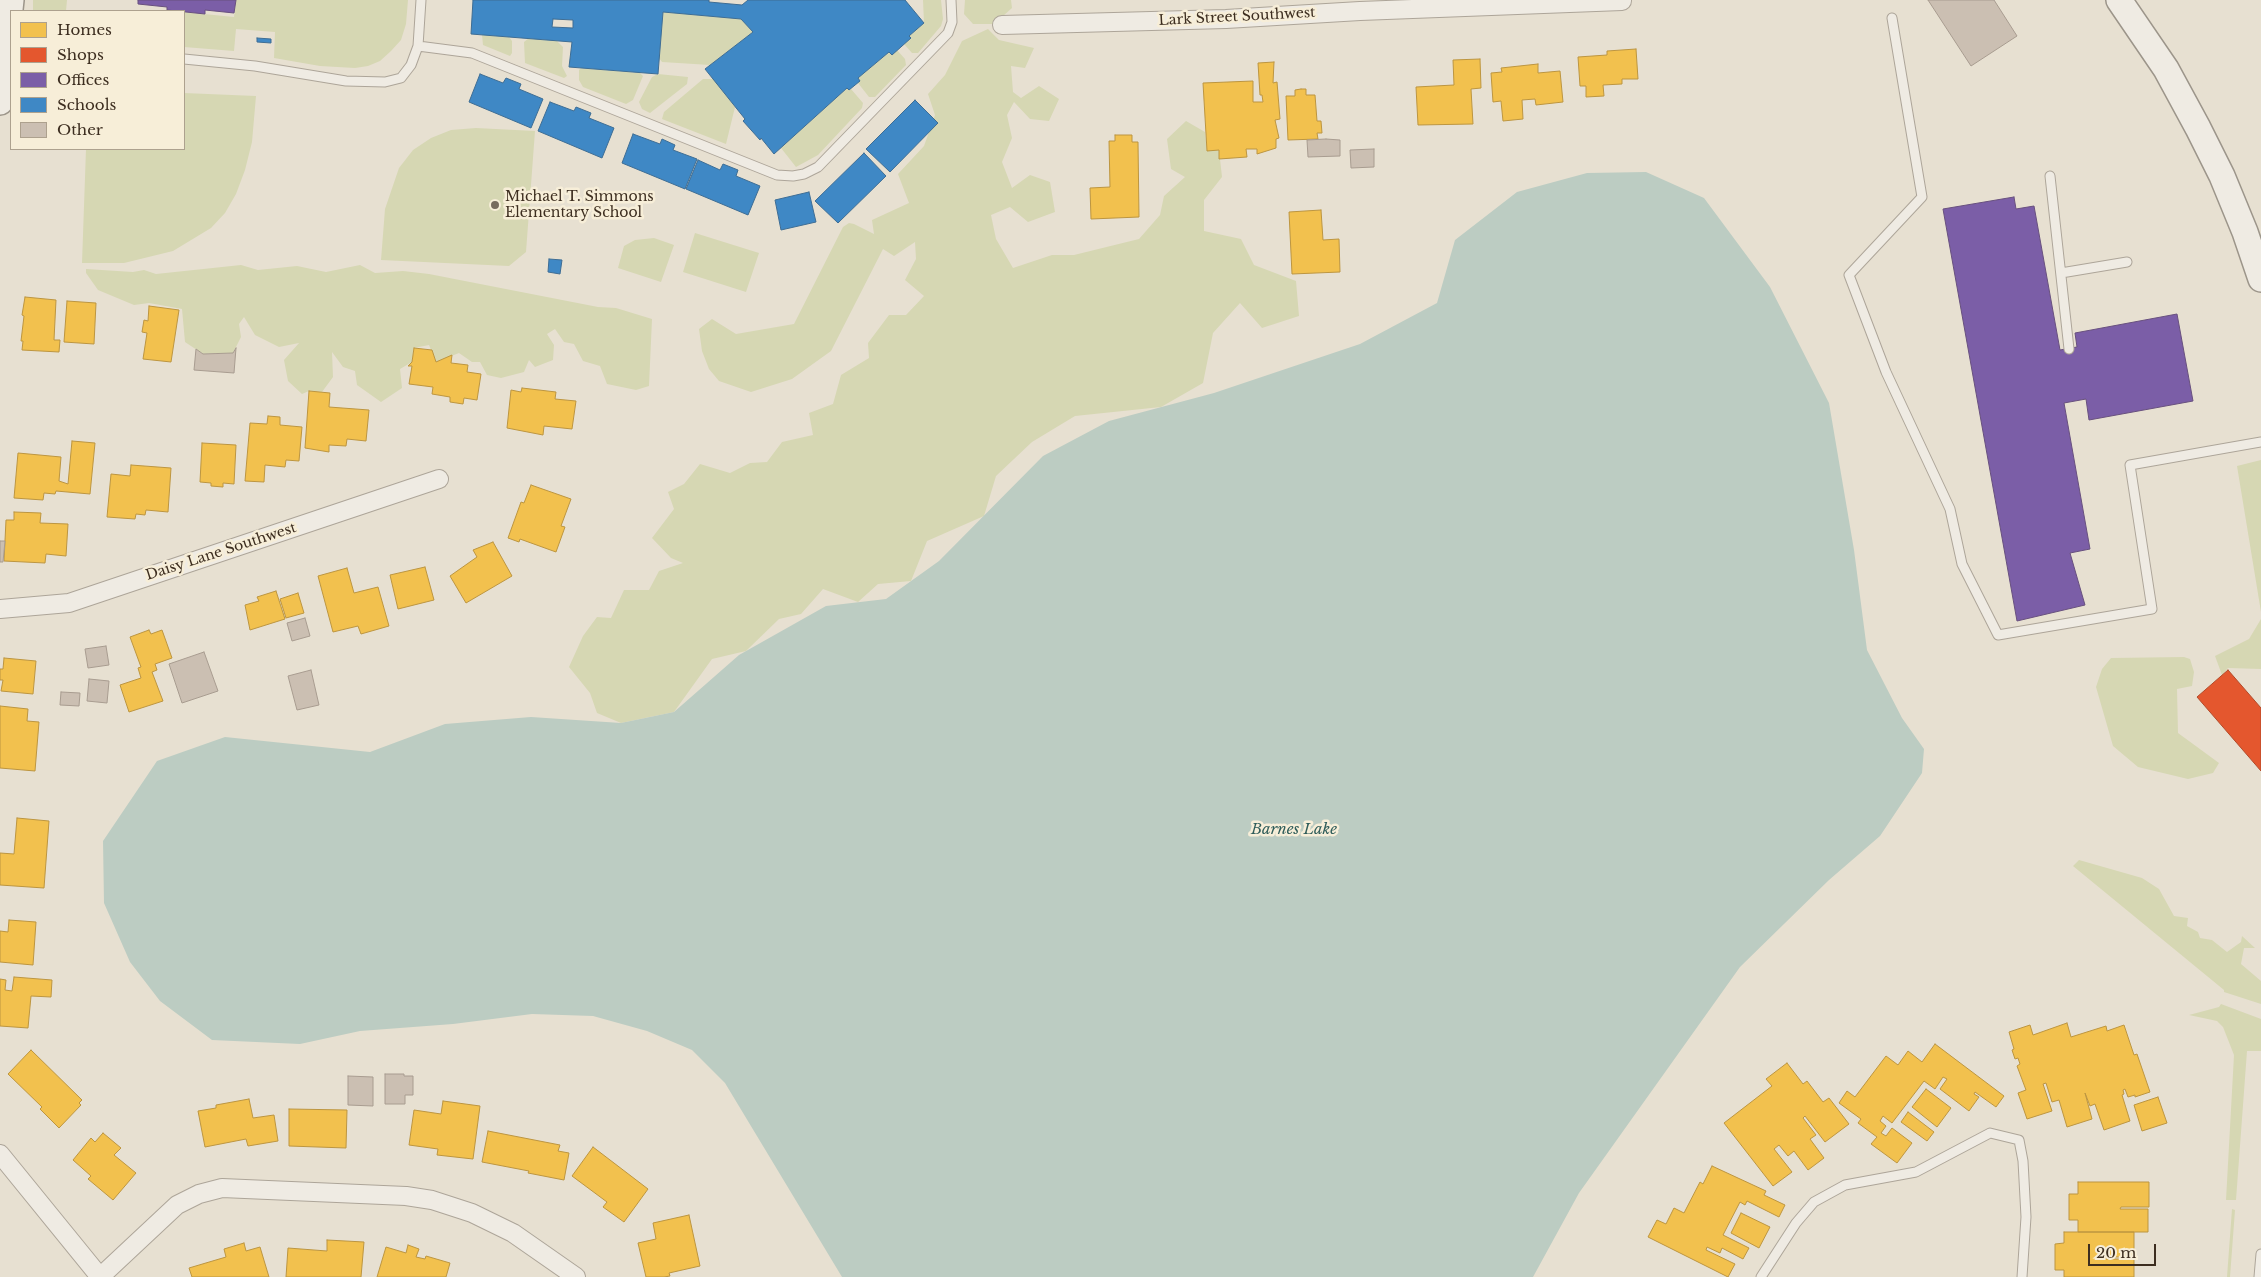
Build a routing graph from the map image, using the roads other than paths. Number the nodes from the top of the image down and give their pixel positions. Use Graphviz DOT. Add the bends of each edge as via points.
graph roads {
  1 [pos="10,0"];
  2 [pos="422,0"];
  3 [pos="951,0"];
  4 [pos="2119,0"];
  5 [pos="1622,1"];
  6 [pos="1360,5"];
  7 [pos="1892,18"];
  8 [pos="1002,24"];
  9 [pos="418,46"];
  10 [pos="6,57"];
  11 [pos="185,59"];
  12 [pos="0,102"];
  13 [pos="2050,176"];
  14 [pos="2128,262"];
  15 [pos="2061,273"];
  16 [pos="2261,279"];
  17 [pos="2069,349"];
  18 [pos="2261,442"];
  19 [pos="439,479"];
  20 [pos="0,609"];
  21 [pos="0,1154"];
  22 [pos="2261,1254"];
  23 [pos="100,1277"];
  24 [pos="576,1277"];
  25 [pos="1761,1277"];
  26 [pos="2022,1277"];
  27 [pos="2259,1277"];
  1 -- 10 [label="street"];
  2 -- 9 [label="lane"];
  3 -- 9 [label="lane" via="952,22 948,33 818,167 793,176 777,175 472,53"];
  4 -- 16 [label="street" via="2166,69 2198,128 2222,176"];
  5 -- 6 [label="street, Lark Street Southwest"];
  6 -- 8 [label="street, Lark Street Southwest" via="1226,19"];
  7 -- 18 [label="lane" via="1922,197 1849,275 1886,372 1950,509 1962,564 1998,635 2152,609 2130,465"];
  9 -- 11 [label="lane" via="411,65 401,78 385,82 346,81 255,66"];
  10 -- 12 [label="street"];
  13 -- 15 [label="lane"];
  14 -- 15 [label="lane"];
  15 -- 17 [label="lane"];
  19 -- 20 [label="street, Daisy Lane Southwest" via="69,603"];
  21 -- 23 [label="street"];
  22 -- 27 [label="lane"];
  23 -- 24 [label="street" via="176,1205 222,1188 406,1196 432,1200 472,1213 513,1233"];
  25 -- 26 [label="lane" via="1796,1223 1814,1202 1845,1185 1916,1172 1990,1133 2019,1140 2026,1217"];
}
